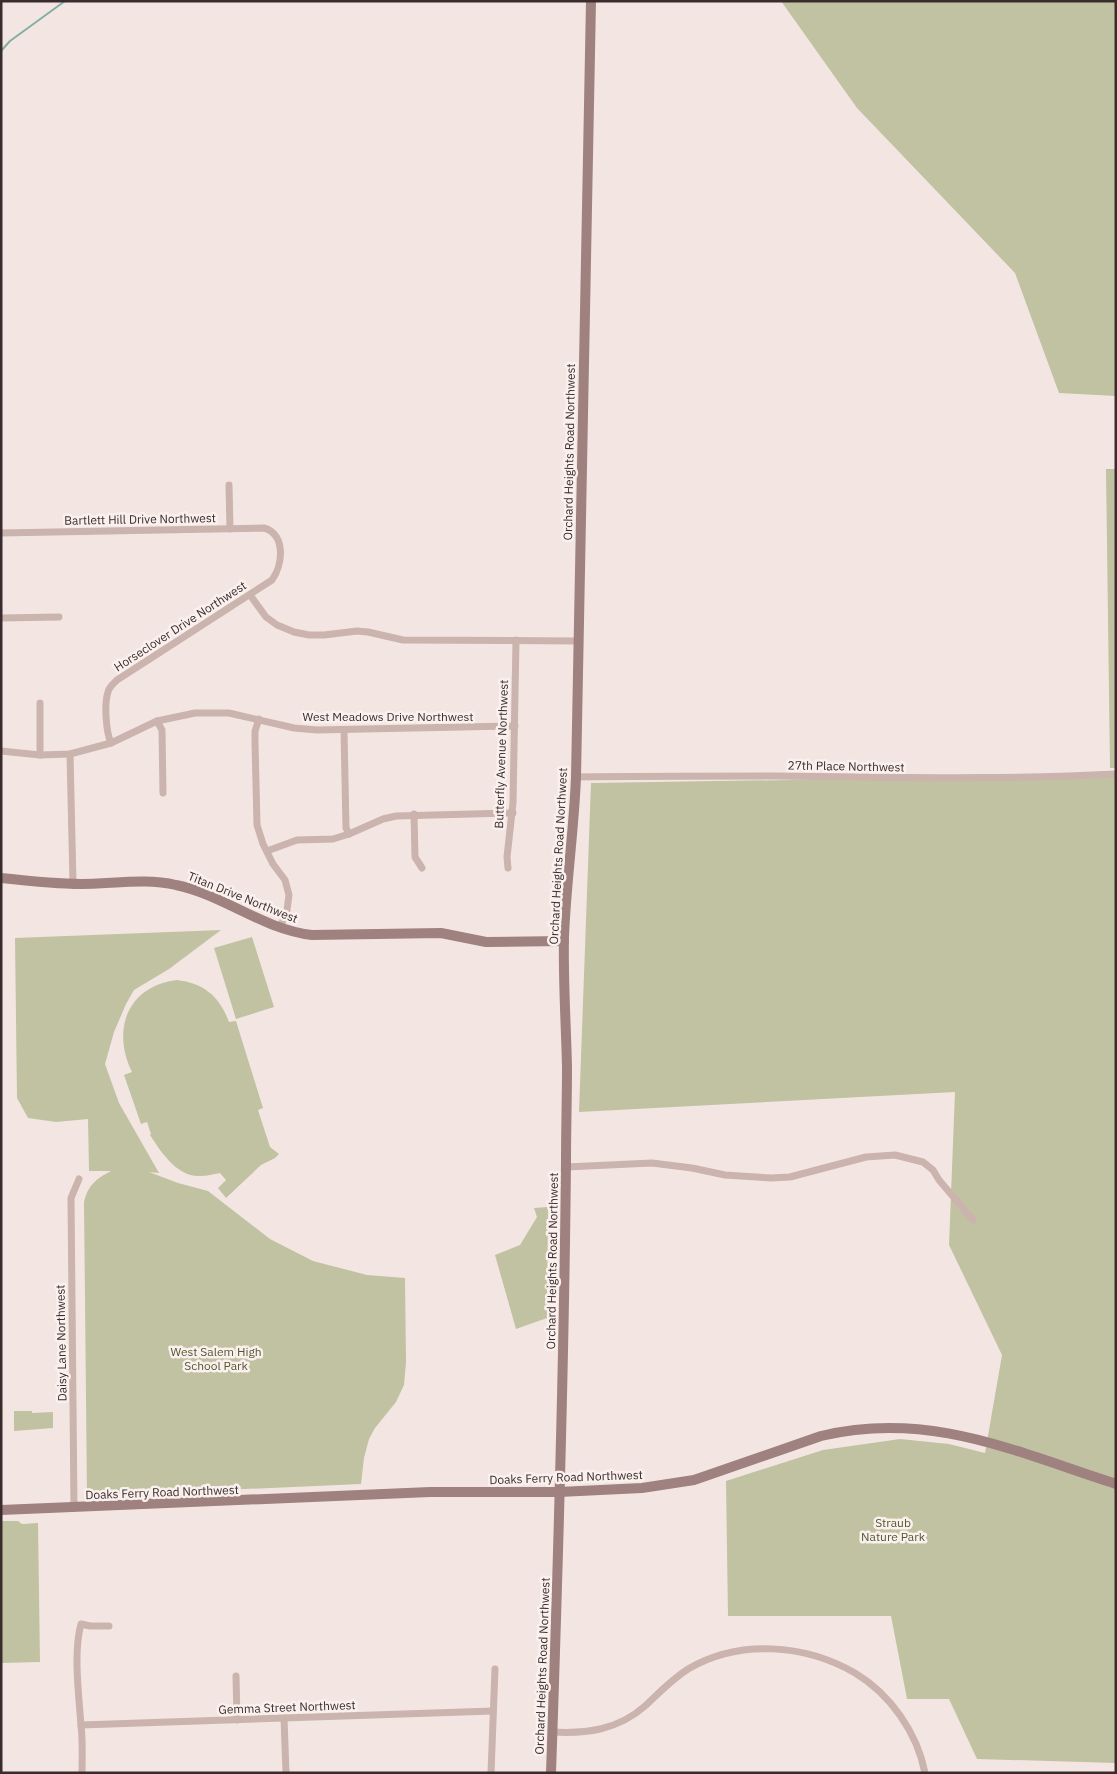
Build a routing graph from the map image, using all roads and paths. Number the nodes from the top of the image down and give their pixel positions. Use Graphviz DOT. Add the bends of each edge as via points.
graph roads {
  1 [pos="591,1"];
  2 [pos="229,485"];
  3 [pos="230,529"];
  4 [pos="1,533"];
  5 [pos="277,536"];
  6 [pos="250,595"];
  7 [pos="59,617"];
  8 [pos="1,618"];
  9 [pos="516,640"];
  10 [pos="578,641"];
  11 [pos="40,703"];
  12 [pos="259,719"];
  13 [pos="157,721"];
  14 [pos="515,726"];
  15 [pos="344,730"];
  16 [pos="111,743"];
  17 [pos="1,751"];
  18 [pos="70,754"];
  19 [pos="40,755"];
  20 [pos="1116,774"];
  21 [pos="576,777"];
  22 [pos="163,793"];
  23 [pos="513,812"];
  24 [pos="414,814"];
  25 [pos="349,834"];
  26 [pos="267,851"];
  27 [pos="422,868"];
  28 [pos="508,868"];
  29 [pos="1,878"];
  30 [pos="73,884"];
  31 [pos="280,928"];
  32 [pos="564,941"];
  33 [pos="566,1167"];
  34 [pos="79,1179"];
  35 [pos="973,1220"];
  36 [pos="1116,1484"];
  37 [pos="559,1492"];
  38 [pos="74,1508"];
  39 [pos="1,1510"];
  40 [pos="109,1626"];
  41 [pos="495,1669"];
  42 [pos="236,1676"];
  43 [pos="493,1711"];
  44 [pos="284,1718"];
  45 [pos="237,1720"];
  46 [pos="81,1725"];
  47 [pos="552,1732"];
  48 [pos="82,1773"];
  49 [pos="286,1773"];
  50 [pos="491,1773"];
  51 [pos="551,1773"];
  52 [pos="925,1773"];
  1 -- 10 [label="street, Orchard Heights Road Northwest"];
  2 -- 3 [label="street"];
  3 -- 4 [label="street, Bartlett Hill Drive Northwest"];
  3 -- 5 [label="street, Bartlett Hill Drive Northwest" via="264,528"];
  5 -- 6 [label="street, Horseclover Drive Northwest" via="280,542 277,573"];
  6 -- 9 [label="street" via="277,625 309,635 357,631 404,640"];
  6 -- 16 [label="street, Horseclover Drive Northwest" via="110,686 107,694"];
  7 -- 8 [label="street"];
  9 -- 10 [label="street"];
  9 -- 14 [label="street, Butterfly Avenue Northwest"];
  10 -- 21 [label="street, Orchard Heights Road Northwest"];
  11 -- 19 [label="street"];
  12 -- 13 [label="street, West Meadows Drive Northwest" via="214,712"];
  12 -- 15 [label="street, West Meadows Drive Northwest" via="294,728"];
  12 -- 26 [label="street" via="255,742 256,813"];
  13 -- 16 [label="street, West Meadows Drive Northwest"];
  13 -- 22 [label="street" via="162,730"];
  14 -- 15 [label="street, West Meadows Drive Northwest"];
  14 -- 23 [label="street, Butterfly Avenue Northwest"];
  15 -- 25 [label="street" via="346,828"];
  16 -- 18 [label="street, West Meadows Drive Northwest"];
  17 -- 19 [label="street, West Meadows Drive Northwest"];
  18 -- 19 [label="street, West Meadows Drive Northwest"];
  18 -- 30 [label="street"];
  20 -- 21 [label="street, 27th Place Northwest" via="954,779"];
  21 -- 32 [label="street, Orchard Heights Road Northwest"];
  23 -- 24 [label="street"];
  23 -- 28 [label="street, Butterfly Avenue Northwest"];
  24 -- 25 [label="street" via="383,819"];
  24 -- 27 [label="street" via="415,857"];
  25 -- 26 [label="street" via="333,839 297,840"];
  26 -- 31 [label="street" via="289,895"];
  29 -- 30 [label="street, Titan Drive Northwest"];
  30 -- 31 [label="street, Titan Drive Northwest" via="173,884 196,890"];
  31 -- 32 [label="street, Titan Drive Northwest" via="312,935 441,933 486,942"];
  32 -- 33 [label="street, Orchard Heights Road Northwest"];
  33 -- 35 [label="street" via="652,1162 725,1175 771,1178 790,1177 866,1157 895,1155 923,1162 933,1170"];
  33 -- 37 [label="street, Orchard Heights Road Northwest"];
  34 -- 38 [label="street, Daisy Lane Northwest" via="71,1198"];
  36 -- 37 [label="street, Doaks Ferry Road Northwest" via="968,1436 881,1428 821,1436 684,1482 642,1488"];
  37 -- 38 [label="street, Doaks Ferry Road Northwest" via="430,1492"];
  37 -- 47 [label="street, Orchard Heights Road Northwest"];
  38 -- 39 [label="street, Doaks Ferry Road Northwest"];
  40 -- 46 [label="street" via="81,1624 77,1636"];
  41 -- 43 [label="street"];
  42 -- 45 [label="street"];
  43 -- 44 [label="street, Gemma Street Northwest"];
  43 -- 50 [label="street"];
  44 -- 45 [label="street, Gemma Street Northwest"];
  44 -- 49 [label="street"];
  45 -- 46 [label="street, Gemma Street Northwest"];
  46 -- 48 [label="street"];
  47 -- 51 [label="street, Orchard Heights Road Northwest"];
  47 -- 52 [label="street" via="607,1728 632,1716 672,1681 705,1661 740,1652 779,1649 831,1660 875,1688 905,1722 920,1752"];
}
